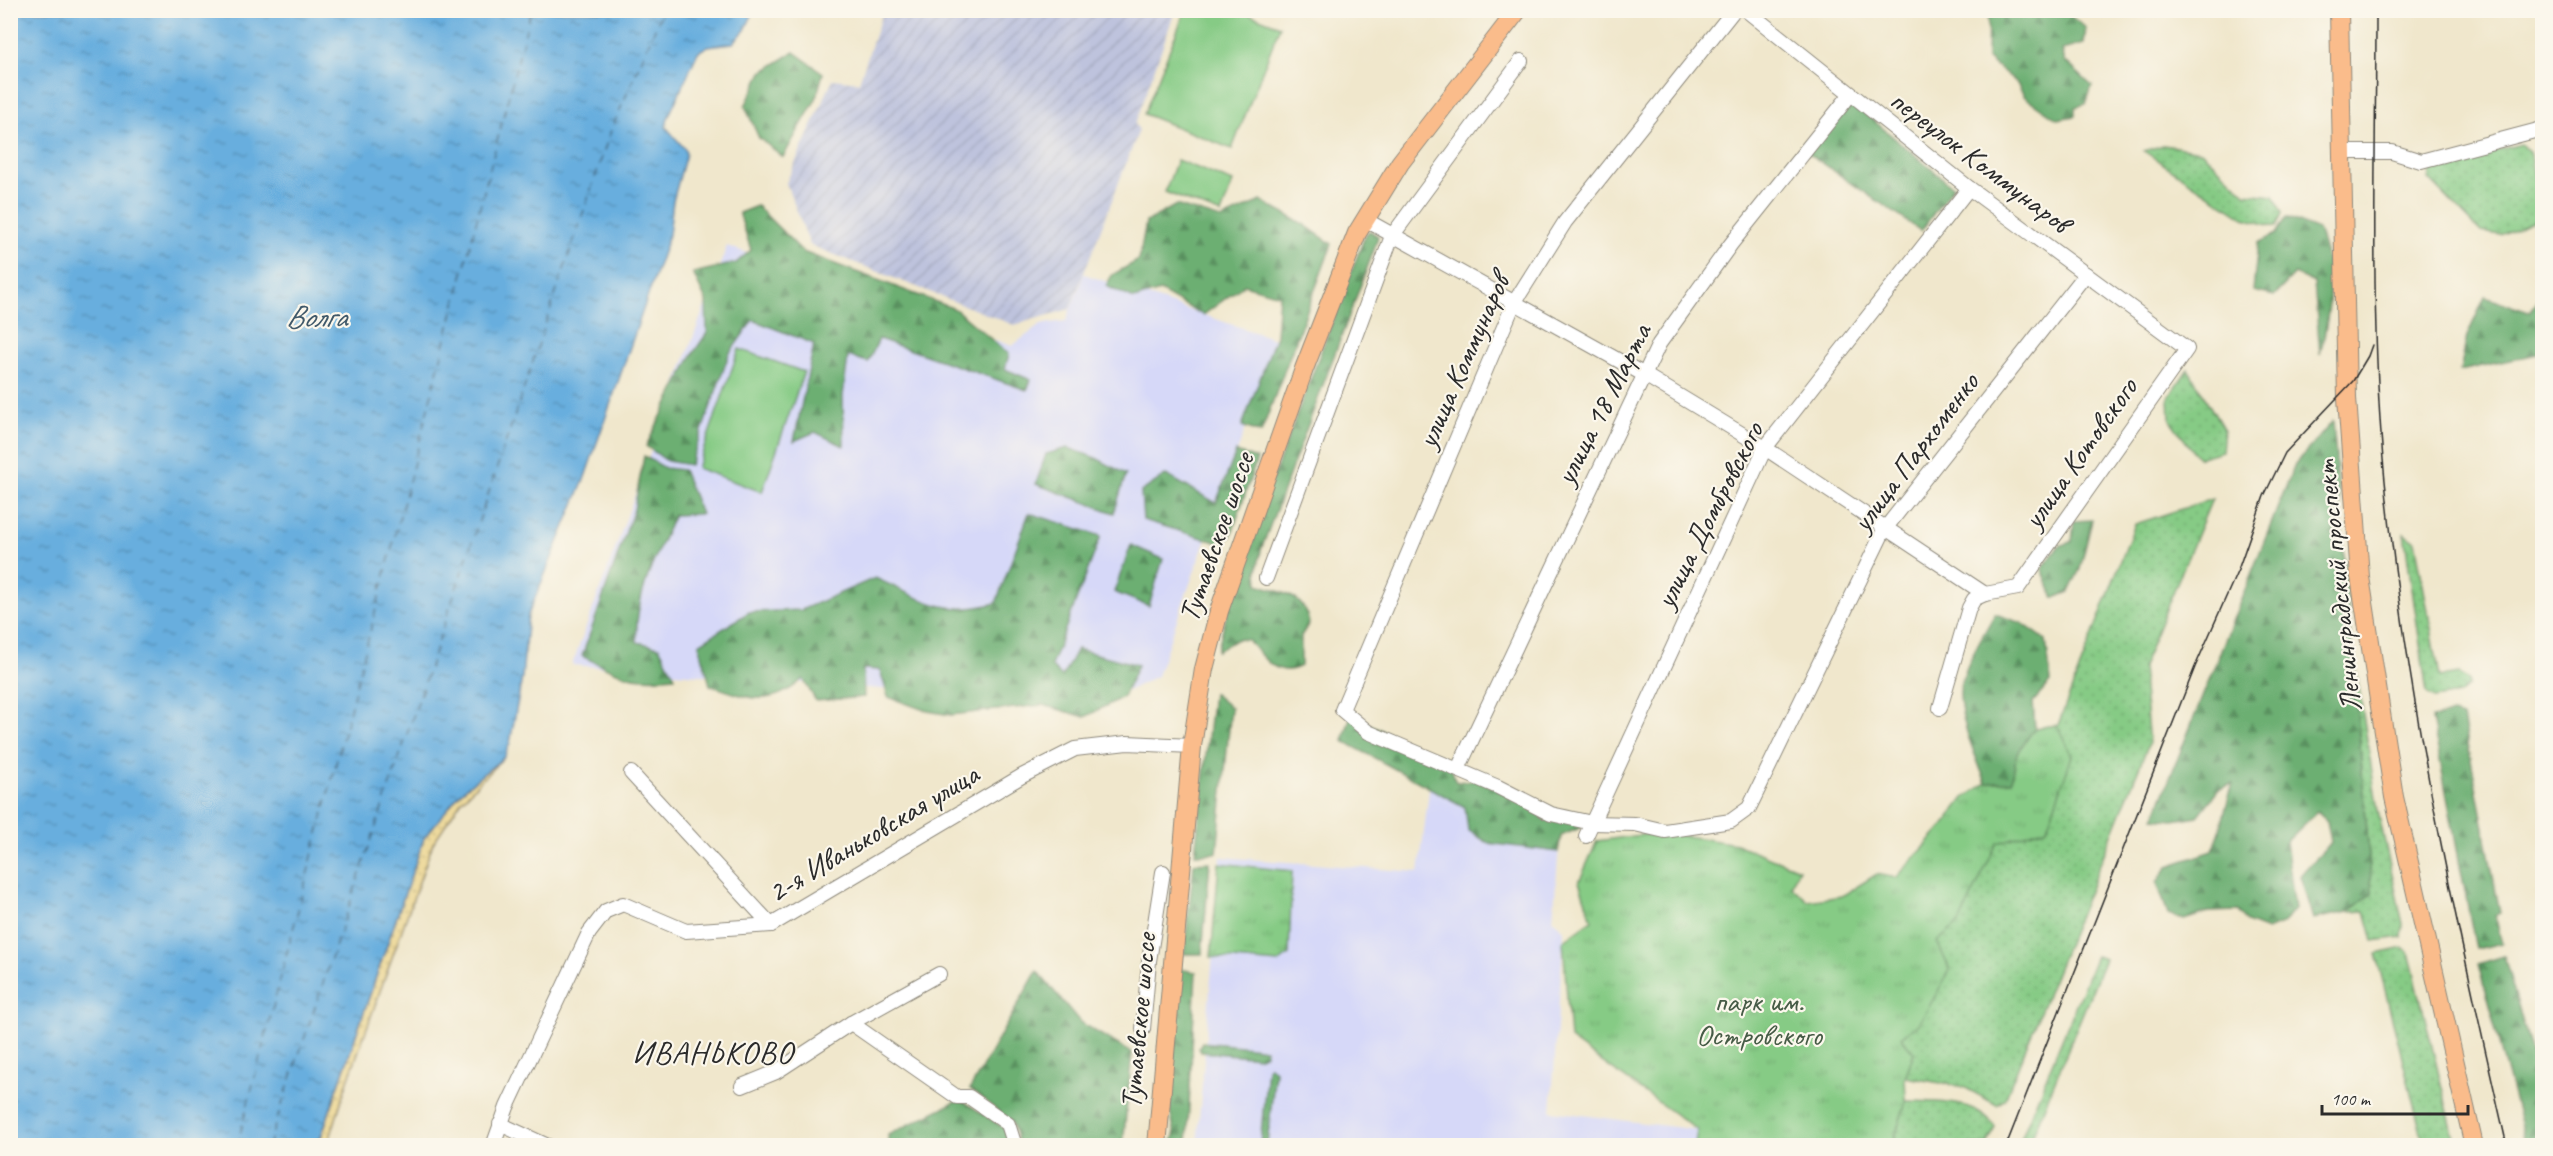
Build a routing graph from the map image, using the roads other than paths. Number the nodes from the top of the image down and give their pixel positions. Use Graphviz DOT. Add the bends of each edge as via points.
graph roads {
  1 [pos="1518,10"];
  2 [pos="1734,10"];
  3 [pos="1746,10"];
  4 [pos="2339,10"];
  5 [pos="1521,61"];
  6 [pos="1850,95"];
  7 [pos="2542,129"];
  8 [pos="2341,152"];
  9 [pos="1969,188"];
  10 [pos="1364,219"];
  11 [pos="1392,236"];
  12 [pos="2086,273"];
  13 [pos="1514,303"];
  14 [pos="2187,349"];
  15 [pos="1643,374"];
  16 [pos="1765,448"];
  17 [pos="1884,530"];
  18 [pos="1266,578"];
  19 [pos="1985,594"];
  20 [pos="1940,708"];
  21 [pos="1192,746"];
  22 [pos="1458,770"];
  23 [pos="631,773"];
  24 [pos="1592,823"];
  25 [pos="1586,836"];
  26 [pos="1162,872"];
  27 [pos="771,926"];
  28 [pos="1149,961"];
  29 [pos="1172,965"];
  30 [pos="939,974"];
  31 [pos="851,1023"];
  32 [pos="1143,1029"];
  33 [pos="742,1086"];
  34 [pos="500,1124"];
  35 [pos="492,1146"];
  36 [pos="548,1146"];
  37 [pos="1015,1146"];
  38 [pos="1156,1146"];
  39 [pos="2474,1146"];
  1 -- 10 [label="main road, Тутаевское шоссе" via="1400,163"];
  2 -- 13 [label="street, улица Коммунаров" via="1565,222"];
  3 -- 6 [label="street, переулок Коммунаров"];
  4 -- 8 [label="main road, Ленинградский проспект"];
  5 -- 11 [label="street"];
  6 -- 9 [label="street, переулок Коммунаров"];
  6 -- 15 [label="street, улица 18 Марта" via="1731,244 1659,344"];
  7 -- 8 [label="street" via="2421,161 2392,152"];
  8 -- 39 [label="main road, Ленинградский проспект" via="2347,398 2360,578 2394,797"];
  9 -- 12 [label="street, переулок Коммунаров"];
  9 -- 16 [label="street, улица Домбровского"];
  10 -- 11 [label="street"];
  10 -- 21 [label="main road, Тутаевское шоссе" via="1304,369 1232,572 1211,638"];
  11 -- 13 [label="street"];
  11 -- 18 [label="street"];
  12 -- 14 [label="street, переулок Коммунаров"];
  12 -- 17 [label="street, улица Пархоменко"];
  13 -- 15 [label="street"];
  13 -- 22 [label="street, улица Коммунаров" via="1342,710 1368,732"];
  14 -- 19 [label="street, улица Котовского" via="2018,588"];
  15 -- 16 [label="street"];
  15 -- 22 [label="street, улица 18 Марта"];
  16 -- 17 [label="street"];
  16 -- 24 [label="street, улица Домбровского"];
  17 -- 19 [label="street"];
  17 -- 24 [label="street, улица Пархоменко" via="1749,808 1731,821 1665,831 1635,824"];
  19 -- 20 [label="street" via="1974,599 1969,608"];
  21 -- 27 [label="street, 2-я Иваньковская улица" via="1127,743 1075,749 1022,776"];
  21 -- 29 [label="main road, Тутаевское шоссе"];
  22 -- 24 [label="street" via="1551,814"];
  23 -- 27 [label="street"];
  24 -- 25 [label="street, улица Домбровского"];
  26 -- 28 [label="street"];
  27 -- 34 [label="street, 2-я Иваньковская улица" via="686,931 623,904 606,911 589,933"];
  28 -- 29 [label="street"];
  28 -- 32 [label="street"];
  29 -- 38 [label="main road, Тутаевское шоссе"];
  30 -- 31 [label="street"];
  31 -- 33 [label="street" via="776,1072"];
  31 -- 37 [label="street" via="957,1096 969,1097 1008,1124"];
  34 -- 35 [label="street, 2-я Иваньковская улица"];
  34 -- 36 [label="street"];
}
